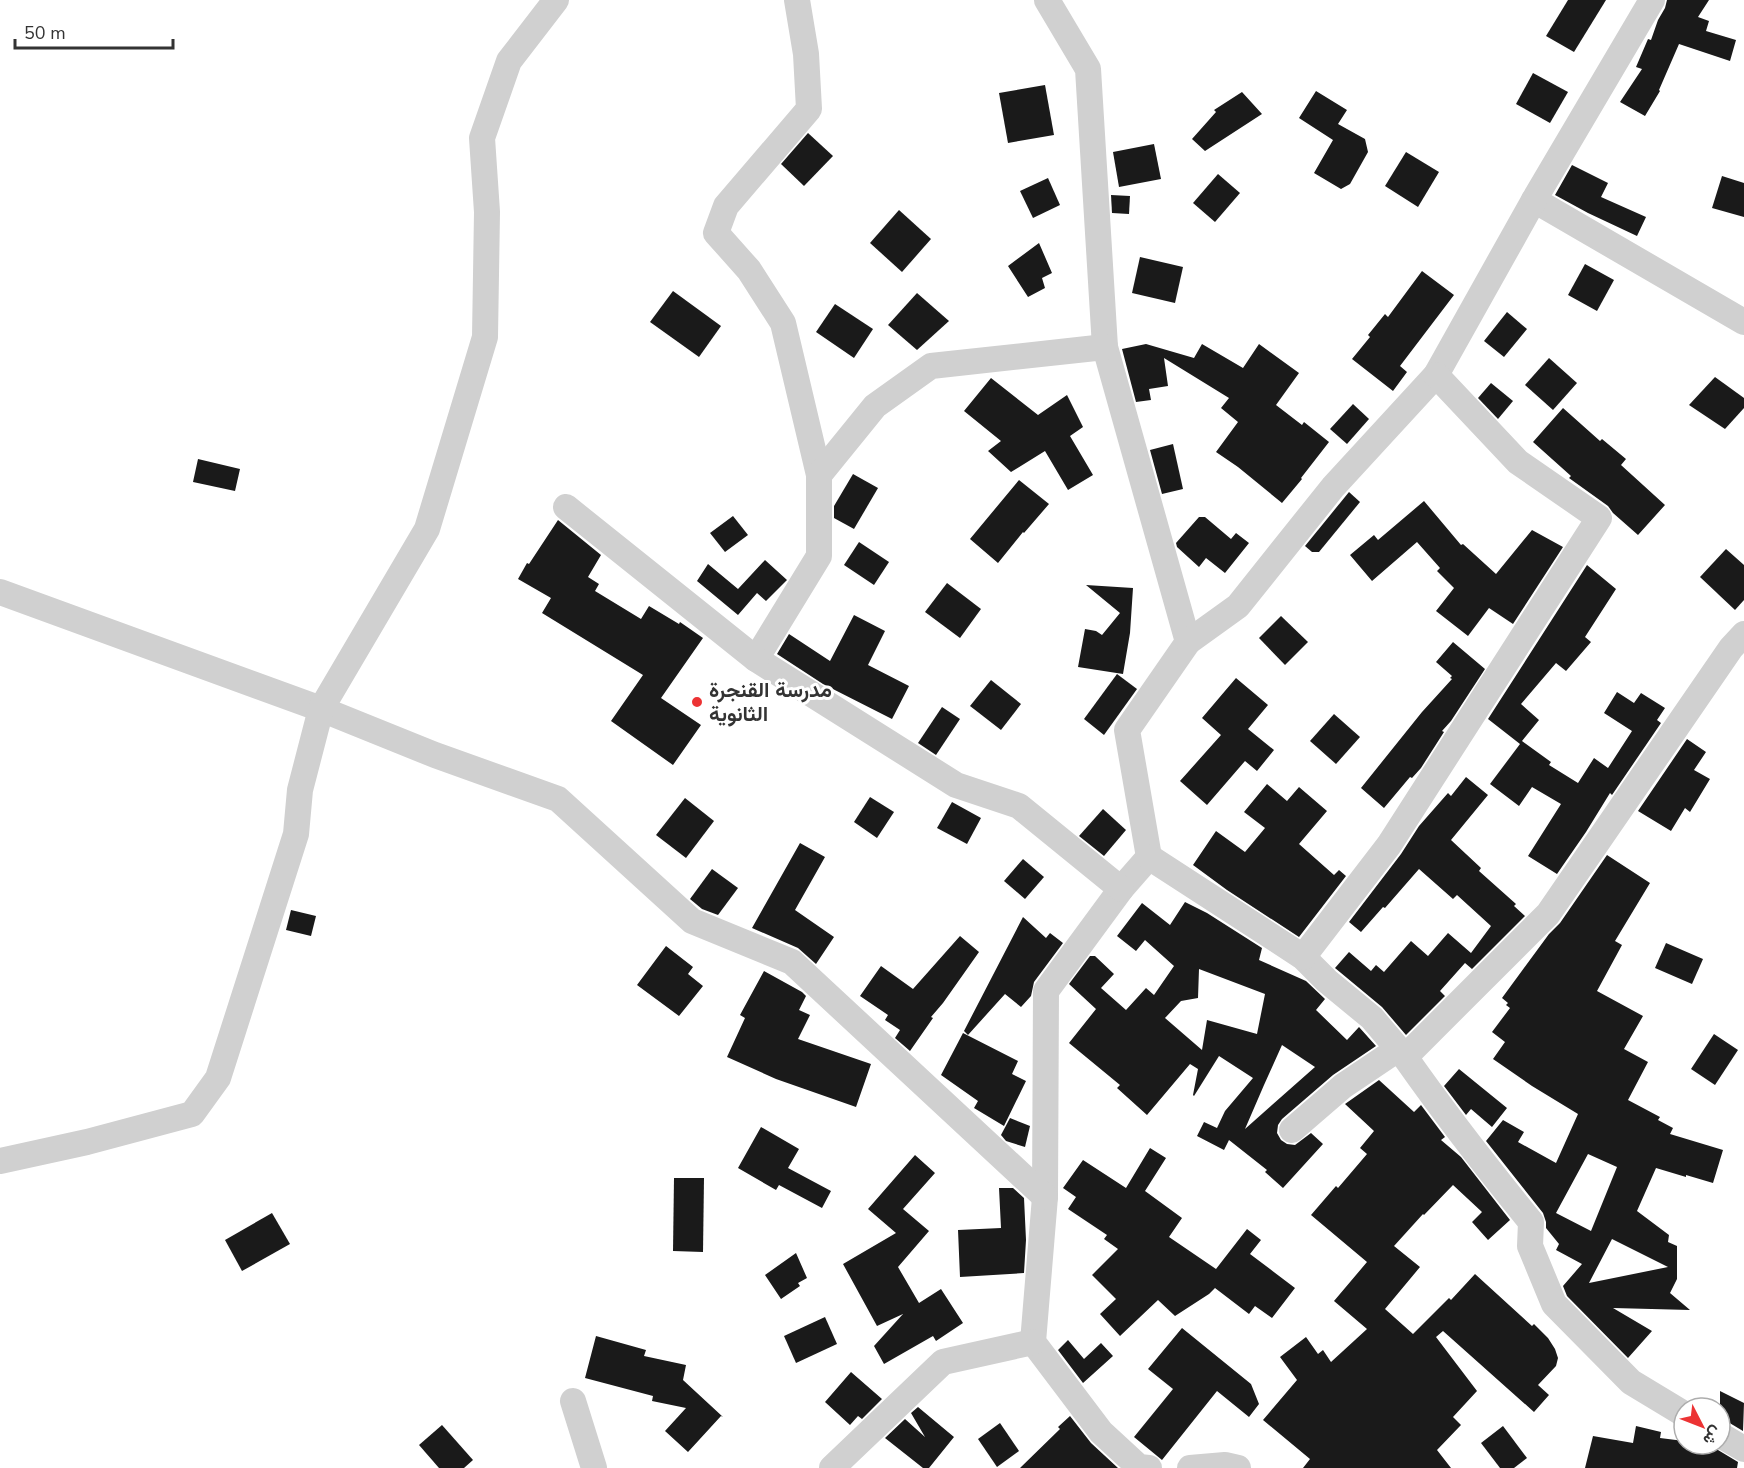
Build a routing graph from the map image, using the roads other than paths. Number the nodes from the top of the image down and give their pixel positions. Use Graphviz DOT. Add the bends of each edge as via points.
graph roads {
  1 [pos="556,0"];
  2 [pos="796,0"];
  3 [pos="1047,0"];
  4 [pos="1652,0"];
  5 [pos="1534,200"];
  6 [pos="1744,322"];
  7 [pos="1105,347"];
  8 [pos="1436,375"];
  9 [pos="819,475"];
  10 [pos="566,507"];
  11 [pos="0,592"];
  12 [pos="1744,634"];
  13 [pos="1188,642"];
  14 [pos="756,658"];
  15 [pos="321,709"];
  16 [pos="1149,857"];
  17 [pos="1121,889"];
  18 [pos="1302,957"];
  19 [pos="1402,1053"];
  20 [pos="1292,1130"];
  21 [pos="0,1161"];
  22 [pos="1045,1197"];
  23 [pos="1033,1342"];
  24 [pos="573,1401"];
  25 [pos="1672,1407"];
  26 [pos="594,1468"];
  27 [pos="832,1468"];
  28 [pos="1149,1468"];
  29 [pos="1190,1468"];
  30 [pos="1238,1468"];
  1 -- 15 [label="street" via="509,61 482,138 487,212 485,337 427,529"];
  2 -- 9 [label="street" via="806,54 809,109 726,206 717,233 749,270 783,323"];
  3 -- 7 [label="street" via="1088,69"];
  4 -- 5 [label="street"];
  5 -- 6 [label="street"];
  5 -- 8 [label="street"];
  7 -- 9 [label="street" via="931,366 875,405"];
  7 -- 13 [label="street"];
  8 -- 13 [label="street" via="1333,488 1238,606"];
  8 -- 18 [label="street" via="1518,462 1599,518 1389,845"];
  9 -- 14 [label="street" via="819,556"];
  10 -- 14 [label="street"];
  11 -- 15 [label="street"];
  12 -- 19 [label="street" via="1548,914"];
  13 -- 16 [label="street" via="1127,730"];
  14 -- 17 [label="street" via="956,785 1019,806"];
  15 -- 21 [label="street" via="300,790 296,834 218,1078 192,1114"];
  15 -- 22 [label="street" via="558,799 692,921 792,962"];
  16 -- 17 [label="street"];
  16 -- 18 [label="street"];
  17 -- 22 [label="street" via="1046,991"];
  18 -- 19 [label="street" via="1371,1018"];
  19 -- 20 [label="street" via="1343,1086"];
  19 -- 25 [label="street" via="1531,1222 1530,1246 1554,1304 1630,1382"];
  22 -- 23 [label="street"];
  23 -- 27 [label="street" via="944,1362"];
  23 -- 28 [label="street" via="1101,1432 1139,1467"];
  24 -- 26 [label="street"];
  29 -- 30 [label="street"];
}
